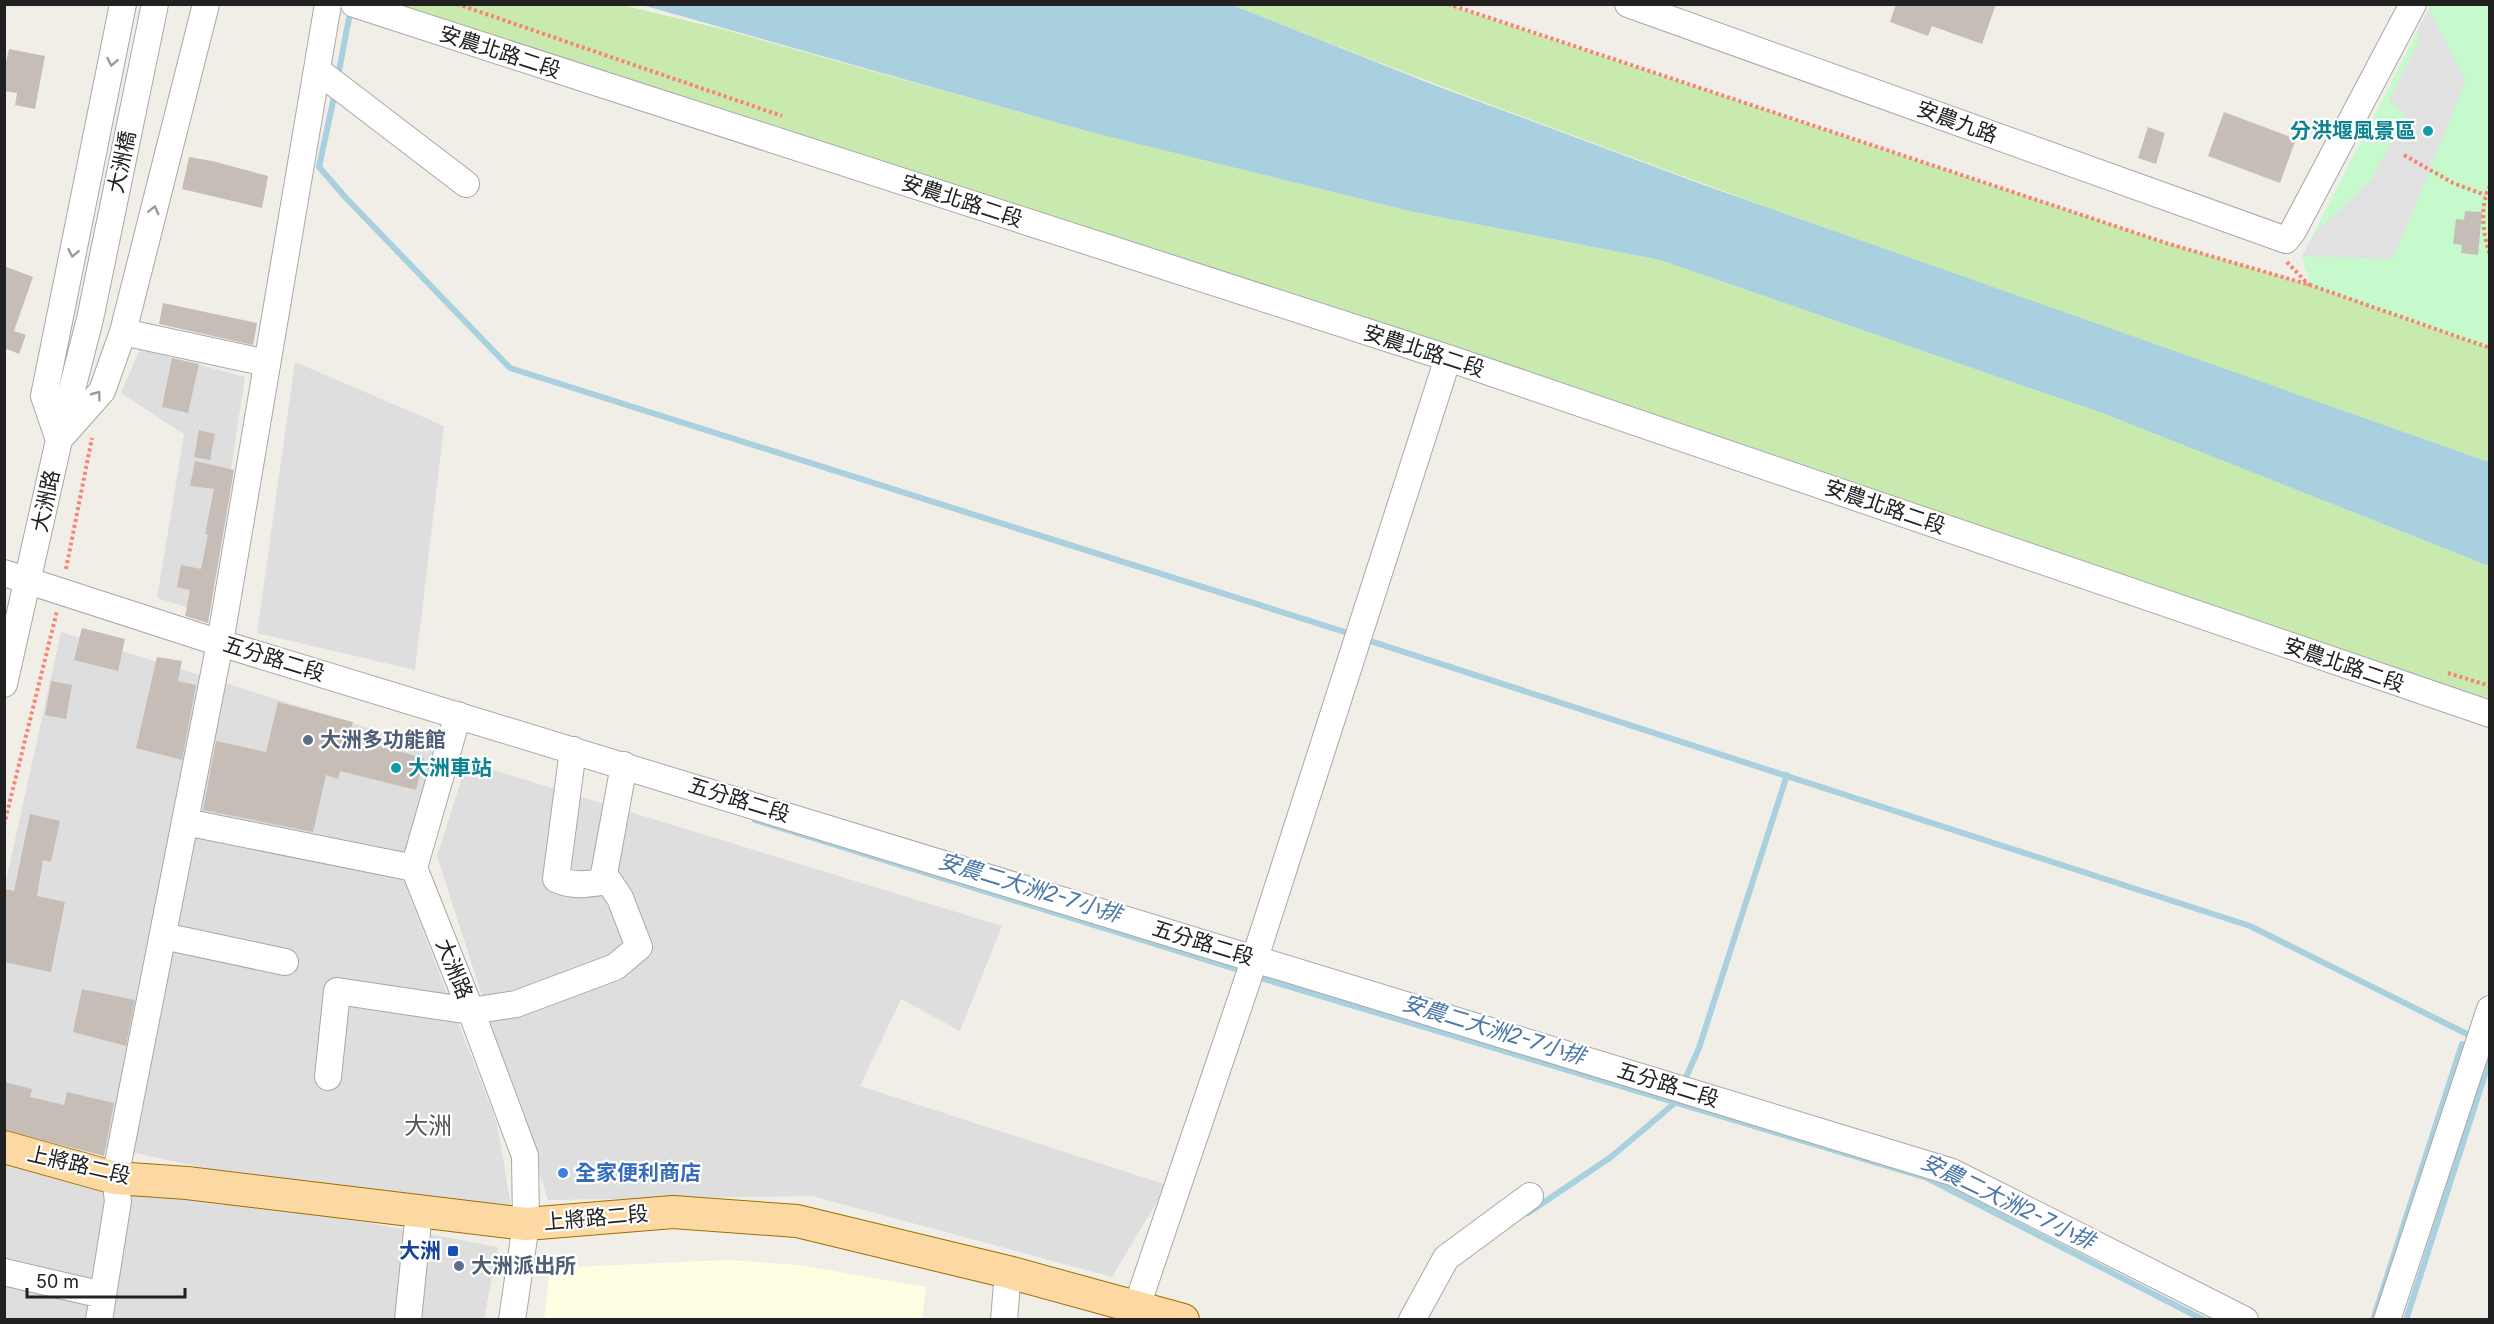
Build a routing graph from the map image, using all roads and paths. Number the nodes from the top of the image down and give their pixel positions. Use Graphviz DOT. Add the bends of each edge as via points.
graph roads {
  1 [pos="123,4"];
  2 [pos="155,4"];
  3 [pos="206,4"];
  4 [pos="328,4"];
  5 [pos="354,4"];
  6 [pos="1448,4"];
  7 [pos="1628,4"];
  8 [pos="2413,4"];
  9 [pos="317,70"];
  10 [pos="2404,155"];
  11 [pos="466,184"];
  12 [pos="2490,186"];
  13 [pos="2485,195"];
  14 [pos="2490,255"];
  15 [pos="90,319"];
  16 [pos="123,332"];
  17 [pos="2490,348"];
  18 [pos="1448,358"];
  19 [pos="267,363"];
  20 [pos="59,440"];
  21 [pos="16,577"];
  22 [pos="220,643"];
  23 [pos="4,684"];
  24 [pos="2490,714"];
  25 [pos="458,715"];
  26 [pos="573,750"];
  27 [pos="624,765"];
  28 [pos="185,822"];
  29 [pos="414,868"];
  30 [pos="609,881"];
  31 [pos="163,936"];
  32 [pos="1255,958"];
  33 [pos="285,962"];
  34 [pos="2490,1009"];
  35 [pos="471,1011"];
  36 [pos="328,1077"];
  37 [pos="4,1147"];
  38 [pos="116,1178"];
  39 [pos="1530,1196"];
  40 [pos="419,1212"];
  41 [pos="526,1224"];
  42 [pos="4,1272"];
  43 [pos="1008,1272"];
  44 [pos="1137,1306"];
  45 [pos="101,1307"];
  46 [pos="414,1318"];
  47 [pos="512,1320"];
  48 [pos="1004,1320"];
  49 [pos="1183,1320"];
  50 [pos="1412,1320"];
  51 [pos="2245,1320"];
  52 [pos="2387,1320"];
  1 -- 20 [label="street, one-way" via="44,396"];
  2 -- 15 [label="street, 大洲橋"];
  16 -- 3 [label="street, one-way"];
  4 -- 9 [label="street"];
  5 -- 18 [label="street, 安農北路二段"];
  6 -- 17 [label="path" via="2166,243 2310,285"];
  7 -- 8 [label="street, 安農九路" via="2286,240"];
  9 -- 11 [label="street"];
  9 -- 19 [label="street"];
  10 -- 13 [label="path" via="2453,183"];
  12 -- 13 [label="path"];
  13 -- 14 [label="path" via="2484,238"];
  15 -- 20 [label="street, 大洲路"];
  16 -- 19 [label="street"];
  20 -- 16 [label="street, one-way" via="102,390"];
  18 -- 24 [label="street, 安農北路二段"];
  18 -- 32 [label="street"];
  19 -- 22 [label="street"];
  20 -- 21 [label="street, 大洲路"];
  21 -- 22 [label="street, 五分路二段"];
  21 -- 23 [label="street, 大洲路"];
  22 -- 25 [label="street, 五分路二段"];
  22 -- 28 [label="street"];
  25 -- 26 [label="street, 五分路二段"];
  25 -- 29 [label="street"];
  26 -- 27 [label="street, 五分路二段"];
  26 -- 30 [label="street" via="556,879 585,885"];
  27 -- 30 [label="street" via="604,874"];
  27 -- 32 [label="street, 五分路二段"];
  28 -- 29 [label="street"];
  28 -- 31 [label="street"];
  29 -- 35 [label="street, 大洲路"];
  30 -- 35 [label="street" via="639,947 615,967 516,1004"];
  31 -- 33 [label="street"];
  31 -- 38 [label="street"];
  32 -- 44 [label="street"];
  32 -- 51 [label="street, 五分路二段" via="1952,1172"];
  34 -- 52 [label="street"];
  35 -- 36 [label="street" via="338,991"];
  35 -- 41 [label="street, 大洲路" via="525,1156"];
  37 -- 38 [label="main road, 上將路二段"];
  38 -- 40 [label="main road, 上將路二段"];
  38 -- 45 [label="street" via="118,1201"];
  39 -- 50 [label="street" via="1446,1258"];
  40 -- 41 [label="main road, 上將路二段"];
  40 -- 46 [label="street"];
  41 -- 43 [label="main road, 上將路二段" via="672,1212 797,1221"];
  41 -- 47 [label="street, 大洲路"];
  42 -- 45 [label="street"];
  43 -- 44 [label="main road, 上將路二段"];
  43 -- 48 [label="street"];
  44 -- 49 [label="main road, 上將路二段"];
}
